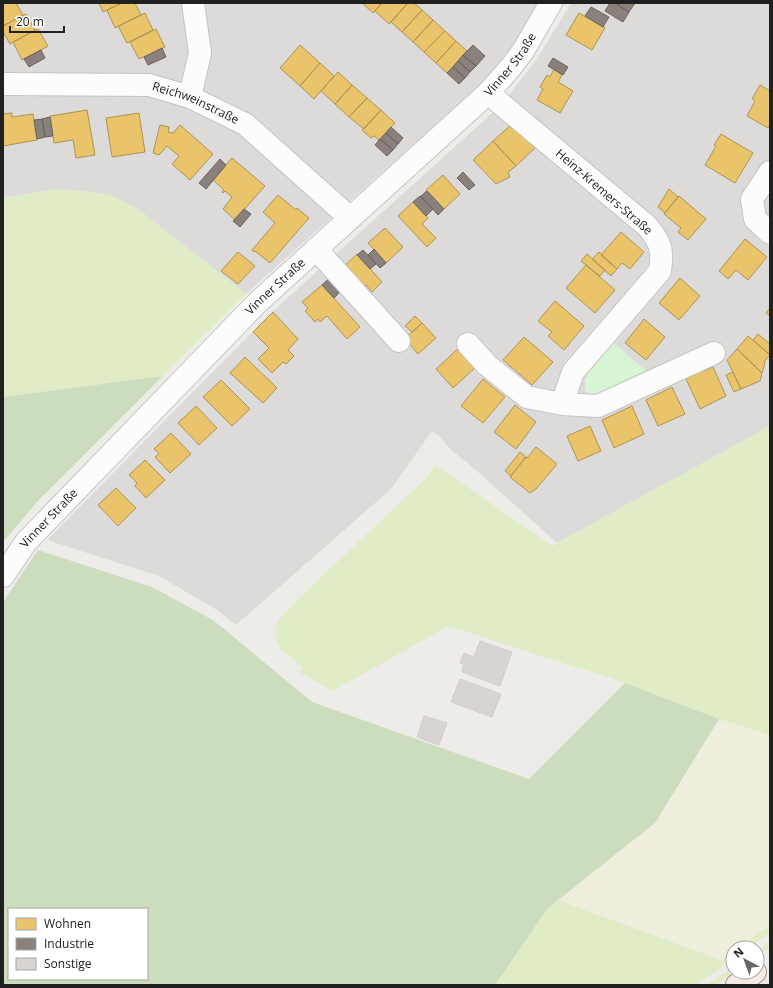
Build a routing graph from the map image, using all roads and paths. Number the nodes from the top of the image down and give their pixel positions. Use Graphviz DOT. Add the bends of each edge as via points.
graph roads {
  1 [pos="192,3"];
  2 [pos="551,3"];
  3 [pos="3,84"];
  4 [pos="488,93"];
  5 [pos="190,97"];
  6 [pos="770,172"];
  7 [pos="350,218"];
  8 [pos="770,233"];
  9 [pos="316,249"];
  10 [pos="399,341"];
  11 [pos="468,344"];
  12 [pos="714,352"];
  13 [pos="562,404"];
  14 [pos="3,576"];
  1 -- 5 [label="street" via="200,53"];
  2 -- 4 [label="street, Vinner Straße" via="523,51"];
  3 -- 5 [label="street, Reichweinstraße" via="149,85"];
  4 -- 7 [label="street, Vinner Straße"];
  4 -- 13 [label="street, Heinz-Kremers-Straße" via="647,226 657,239 662,256 660,271 573,372"];
  5 -- 7 [label="street, Reichweinstraße" via="245,124"];
  6 -- 8 [label="street" via="752,199 755,219"];
  7 -- 9 [label="street, Vinner Straße"];
  9 -- 10 [label="street"];
  9 -- 14 [label="street, Vinner Straße" via="258,302 26,542"];
  11 -- 13 [label="street" via="487,365 527,397"];
  12 -- 13 [label="street" via="598,406"];
}
